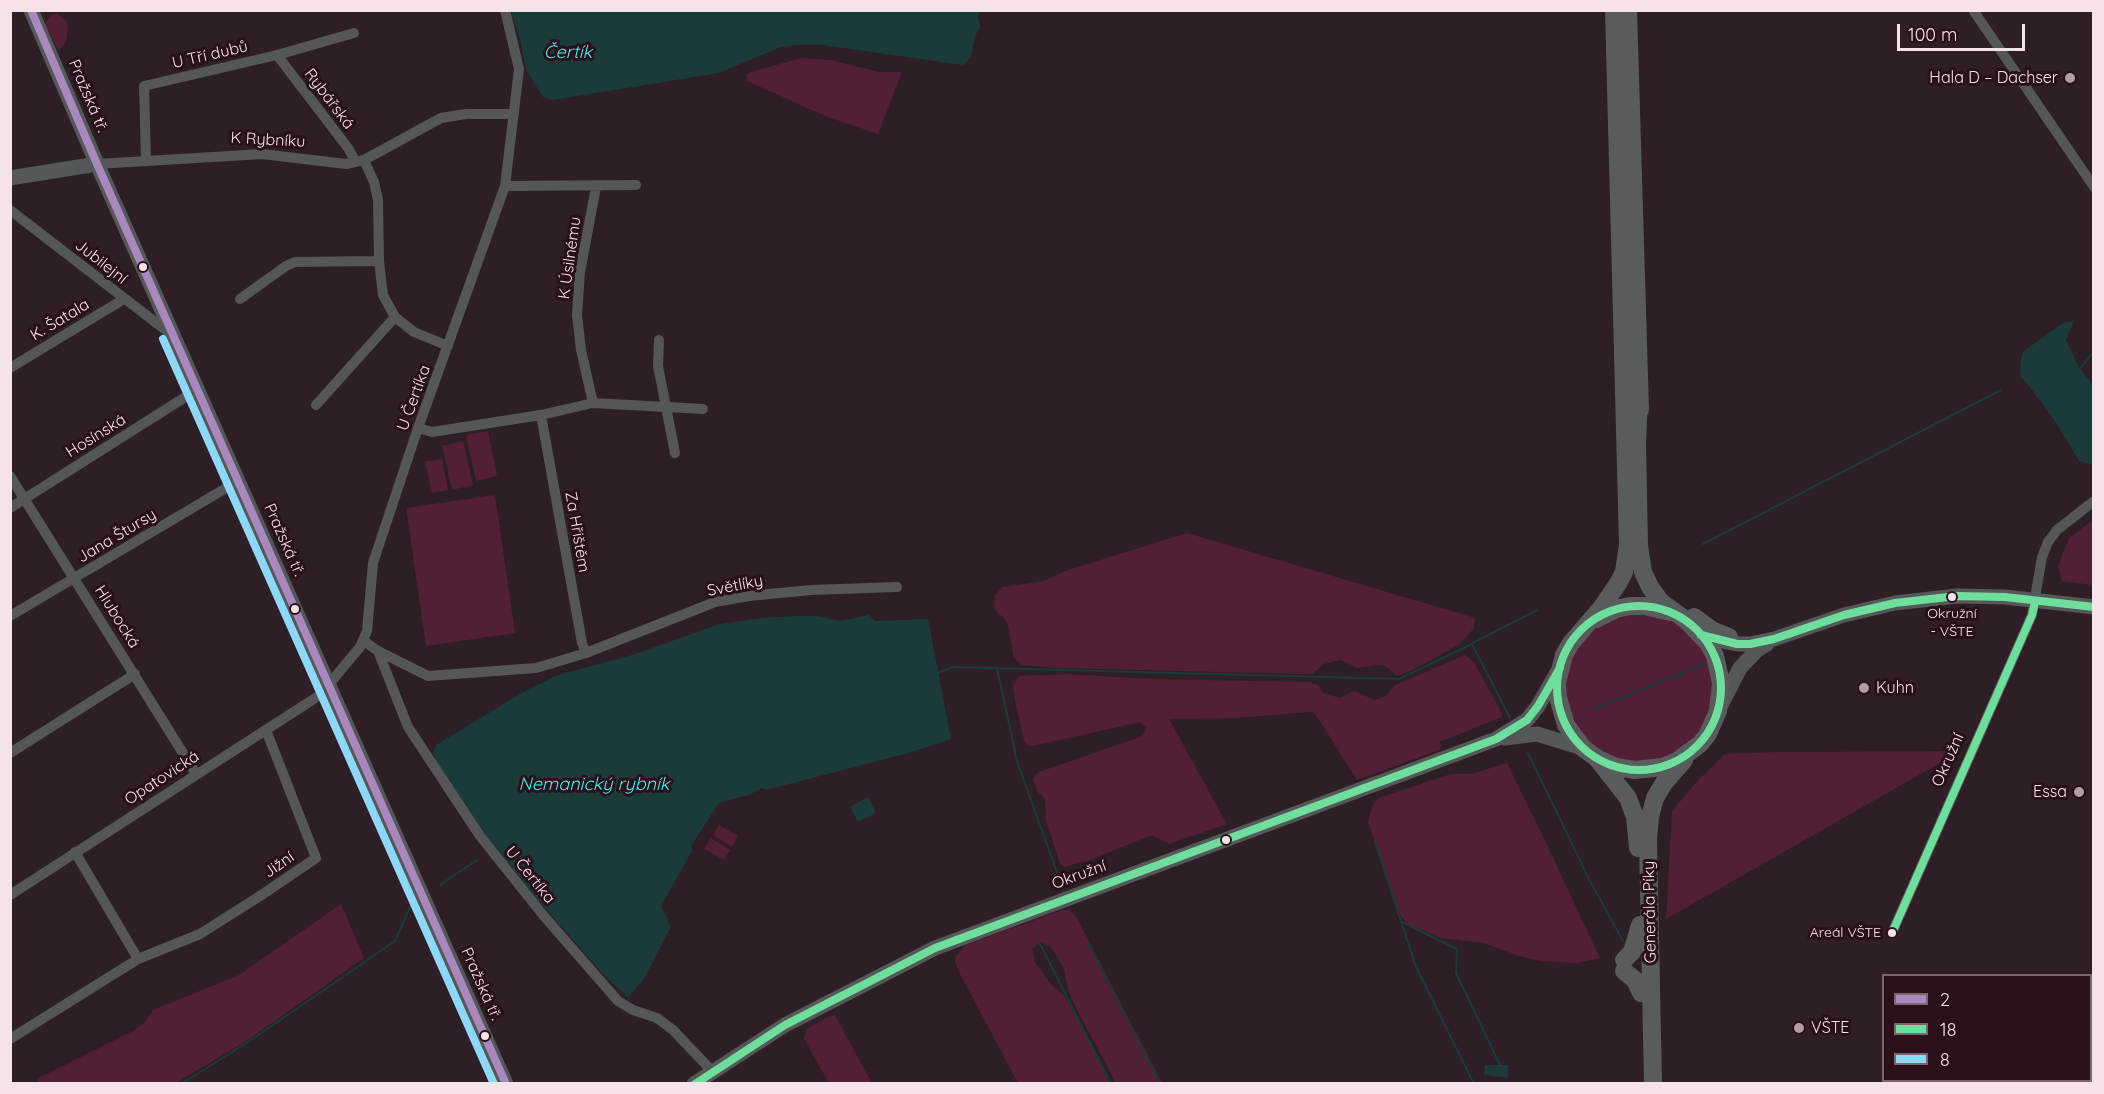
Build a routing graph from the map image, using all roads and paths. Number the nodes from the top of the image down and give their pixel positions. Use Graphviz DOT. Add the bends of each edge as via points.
graph roads {
  1 [pos="31,10"];
  2 [pos="505,10"];
  3 [pos="1614,10"];
  4 [pos="1628,10"];
  5 [pos="1973,10"];
  6 [pos="354,33"];
  7 [pos="277,55"];
  8 [pos="513,114"];
  9 [pos="146,161"];
  10 [pos="360,161"];
  11 [pos="97,164"];
  12 [pos="10,178"];
  13 [pos="636,185"];
  14 [pos="505,186"];
  15 [pos="596,187"];
  16 [pos="2094,187"];
  17 [pos="10,210"];
  18 [pos="379,261"];
  19 [pos="124,299"];
  20 [pos="240,299"];
  21 [pos="395,317"];
  22 [pos="174,336"];
  23 [pos="659,340"];
  24 [pos="448,346"];
  25 [pos="10,368"];
  26 [pos="198,389"];
  27 [pos="1639,398"];
  28 [pos="593,403"];
  29 [pos="316,405"];
  30 [pos="667,406"];
  31 [pos="703,409"];
  32 [pos="541,415"];
  33 [pos="418,428"];
  34 [pos="675,453"];
  35 [pos="10,476"];
  36 [pos="238,481"];
  37 [pos="25,498"];
  38 [pos="2094,501"];
  39 [pos="10,508"];
  40 [pos="75,579"];
  41 [pos="897,587"];
  42 [pos="2035,602"];
  43 [pos="2094,607"];
  44 [pos="1674,614"];
  45 [pos="10,616"];
  46 [pos="1589,623"];
  47 [pos="1806,628"];
  48 [pos="1701,635"];
  49 [pos="1729,637"];
  50 [pos="1774,639"];
  51 [pos="364,642"];
  52 [pos="378,651"];
  53 [pos="586,653"];
  54 [pos="1560,668"];
  55 [pos="135,674"];
  56 [pos="328,685"];
  57 [pos="1718,711"];
  58 [pos="266,729"];
  59 [pos="1496,739"];
  60 [pos="1583,748"];
  61 [pos="10,753"];
  62 [pos="1689,753"];
  63 [pos="1598,759"];
  64 [pos="196,774"];
  65 [pos="75,852"];
  66 [pos="10,895"];
  67 [pos="1640,925"];
  68 [pos="1892,933"];
  69 [pos="138,959"];
  70 [pos="1641,993"];
  71 [pos="10,1039"];
  72 [pos="712,1071"];
  73 [pos="506,1083"];
  74 [pos="694,1083"];
  75 [pos="1642,1083"];
  76 [pos="1653,1083"];
  1 -- 11 [label="main road, Pražská tř."];
  2 -- 8 [label="street, U Čertíka" via="519,69"];
  3 -- 46 [label="highway" via="1628,544 1624,572"];
  4 -- 27 [label="highway"];
  5 -- 16 [label="street"];
  6 -- 7 [label="street, U Tří dubů"];
  7 -- 9 [label="street, U Tří dubů" via="144,86"];
  7 -- 10 [label="street, Rybářská"];
  8 -- 10 [label="street, K Rybníku" via="441,118"];
  8 -- 14 [label="street, U Čertíka"];
  9 -- 10 [label="street, K Rybníku" via="262,154 335,164"];
  9 -- 11 [label="street, K Rybníku"];
  10 -- 18 [label="street, Rybářská" via="374,182 378,200"];
  11 -- 12 [label="main road, K Rybníku"];
  11 -- 22 [label="main road, Pražská tř."];
  13 -- 15 [label="street"];
  14 -- 15 [label="street"];
  14 -- 24 [label="street, U Čertíka"];
  15 -- 28 [label="street, K Úsilnému" via="580,272 577,315"];
  17 -- 19 [label="street, Jubilejní"];
  18 -- 20 [label="street" via="295,262"];
  18 -- 21 [label="street, Rybářská" via="383,295"];
  19 -- 22 [label="street, Jubilejní"];
  19 -- 25 [label="street, K. Šatala"];
  21 -- 24 [label="street, Rybářská" via="414,332"];
  21 -- 29 [label="street"];
  22 -- 26 [label="main road, Pražská tř."];
  23 -- 30 [label="street" via="658,366"];
  24 -- 33 [label="street, U Čertíka"];
  26 -- 36 [label="main road, Pražská tř."];
  26 -- 37 [label="street, Hosínská"];
  27 -- 44 [label="highway" via="1641,562 1653,593"];
  27 -- 49 [label="highway" via="1652,572 1676,604"];
  28 -- 30 [label="street"];
  28 -- 32 [label="street"];
  30 -- 31 [label="street"];
  30 -- 34 [label="street"];
  32 -- 33 [label="street" via="432,432"];
  32 -- 53 [label="street, Za Hřištěm"];
  33 -- 51 [label="street, U Čertíka" via="373,563"];
  35 -- 37 [label="street, Hlubocká"];
  36 -- 40 [label="street, Jana Štursy"];
  36 -- 56 [label="main road, Pražská tř."];
  37 -- 39 [label="street, Hosínská"];
  37 -- 40 [label="street, Hlubocká"];
  38 -- 42 [label="street, Okružní" via="2056,530 2048,542"];
  40 -- 45 [label="street, Jana Štursy"];
  40 -- 55 [label="street, Hlubocká"];
  41 -- 53 [label="street, Světlíky" via="801,591 715,603"];
  42 -- 43 [label="main road"];
  42 -- 47 [label="main road" via="1982,595 1929,598 1895,603"];
  42 -- 68 [label="street, Okružní"];
  44 -- 46 [label="highway" via="1630,606"];
  44 -- 48 [label="highway"];
  46 -- 54 [label="highway" via="1570,643"];
  47 -- 49 [label="main road" via="1751,639"];
  47 -- 50 [label="main road"];
  48 -- 50 [label="main road" via="1737,644"];
  48 -- 57 [label="highway" via="1712,649 1719,669"];
  50 -- 57 [label="main road" via="1740,668"];
  51 -- 52 [label="street"];
  51 -- 56 [label="street, Opatovická"];
  52 -- 53 [label="street" via="428,676 536,668"];
  52 -- 72 [label="street, U Čertíka" via="408,727 480,836 618,1001 657,1018"];
  54 -- 59 [label="main road, Okružní" via="1527,720"];
  54 -- 60 [label="highway" via="1560,711"];
  55 -- 61 [label="street"];
  55 -- 64 [label="street, Hlubocká"];
  56 -- 58 [label="street, Opatovická" via="320,695"];
  56 -- 73 [label="main road, Pražská tř."];
  57 -- 62 [label="highway" via="1708,734"];
  58 -- 64 [label="street, Opatovická"];
  58 -- 69 [label="street, Jižní" via="316,858 200,934"];
  59 -- 60 [label="main road, Okružní" via="1537,734"];
  59 -- 72 [label="main road, Okružní" via="935,948 785,1025"];
  60 -- 63 [label="highway"];
  62 -- 63 [label="highway" via="1649,770 1616,767"];
  62 -- 76 [label="highway, Generála Píky" via="1655,798 1650,817"];
  63 -- 67 [label="highway, Generála Píky" via="1628,798 1635,817"];
  64 -- 65 [label="street, Opatovická"];
  65 -- 66 [label="street, Opatovická"];
  65 -- 69 [label="street"];
  67 -- 70 [label="highway, Generála Píky"];
  67 -- 70 [label="highway" via="1624,965"];
  69 -- 71 [label="street, Jižní"];
  70 -- 75 [label="highway, Generála Píky"];
  72 -- 74 [label="main road, Okružní"];
}
